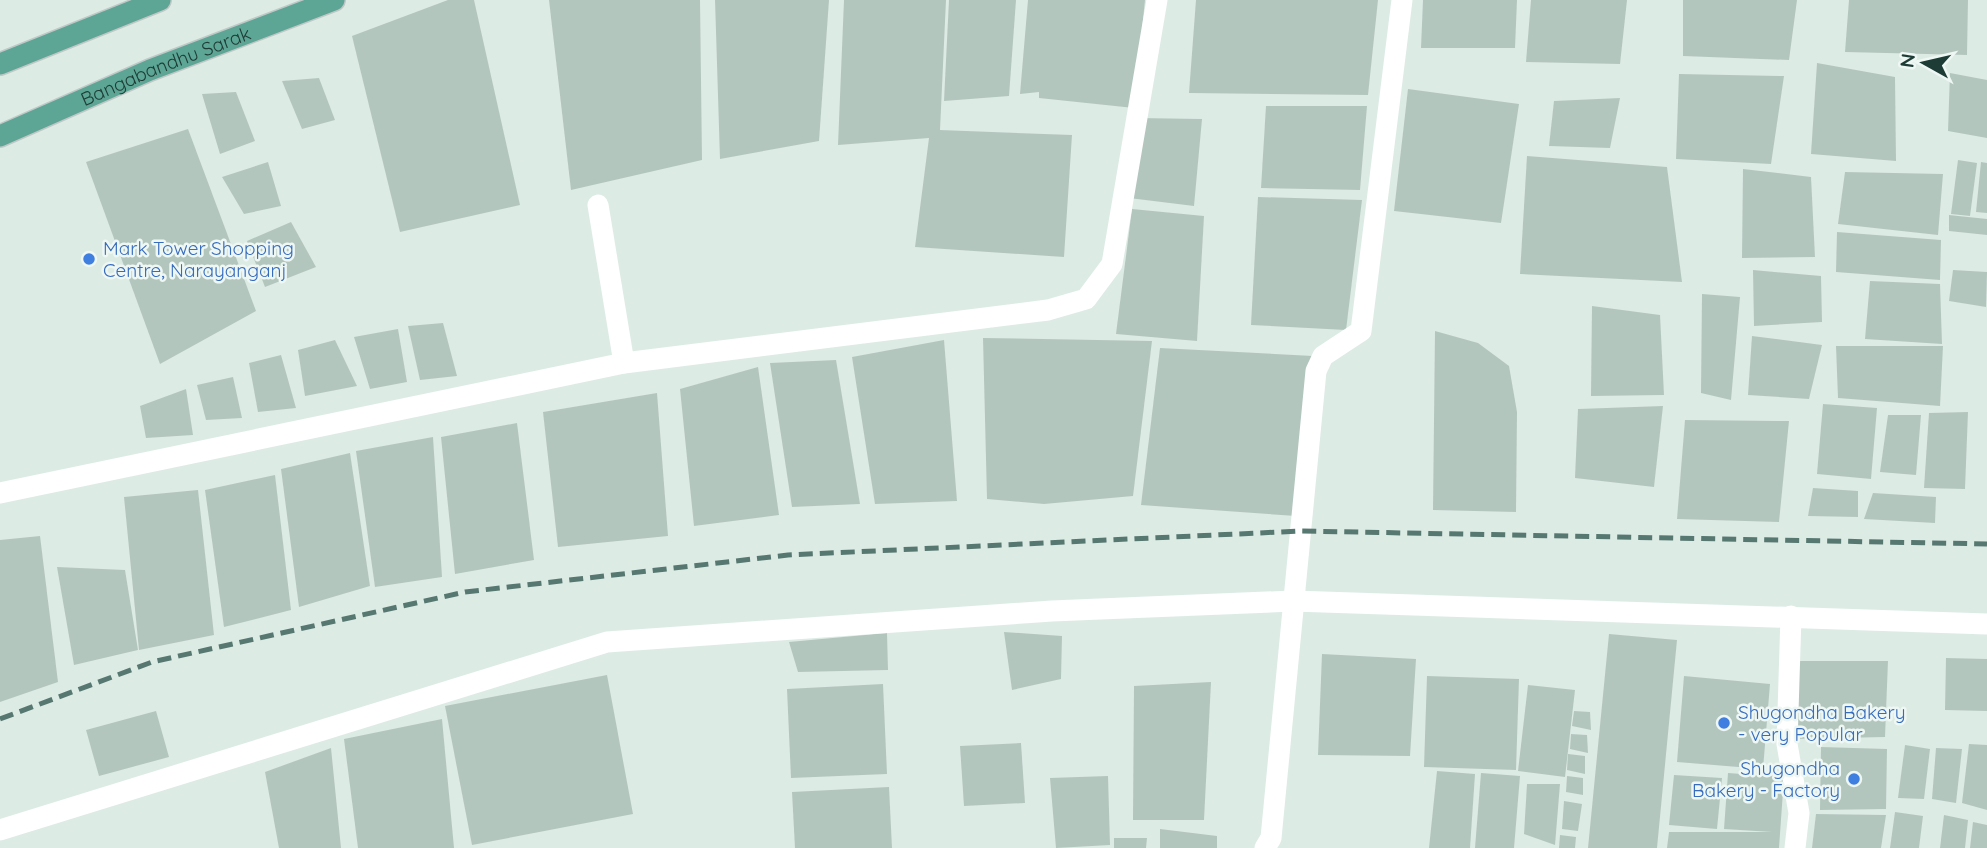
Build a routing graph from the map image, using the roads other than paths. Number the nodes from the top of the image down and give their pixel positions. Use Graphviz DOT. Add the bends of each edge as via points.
graph roads {
  1 [pos="334,0"];
  2 [pos="1157,0"];
  3 [pos="1402,0"];
  4 [pos="151,1"];
  5 [pos="0,64"];
  6 [pos="0,136"];
  7 [pos="598,205"];
  8 [pos="624,363"];
  9 [pos="0,493"];
  10 [pos="1293,601"];
  11 [pos="1791,616"];
  12 [pos="1987,624"];
  13 [pos="0,830"];
  14 [pos="1265,848"];
  15 [pos="1795,848"];
  1 -- 6 [label="main road, Bangabandhu Sarak" via="150,69"];
  2 -- 8 [label="street" via="1112,264 1086,299 1048,310"];
  3 -- 10 [label="street" via="1361,331 1323,356 1316,371"];
  4 -- 5 [label="main road"];
  7 -- 8 [label="street"];
  8 -- 9 [label="street"];
  10 -- 11 [label="street"];
  10 -- 13 [label="street" via="1052,611 607,642"];
  10 -- 14 [label="street" via="1270,838"];
  11 -- 12 [label="street"];
  11 -- 15 [label="street" via="1787,744 1799,813"];
}
